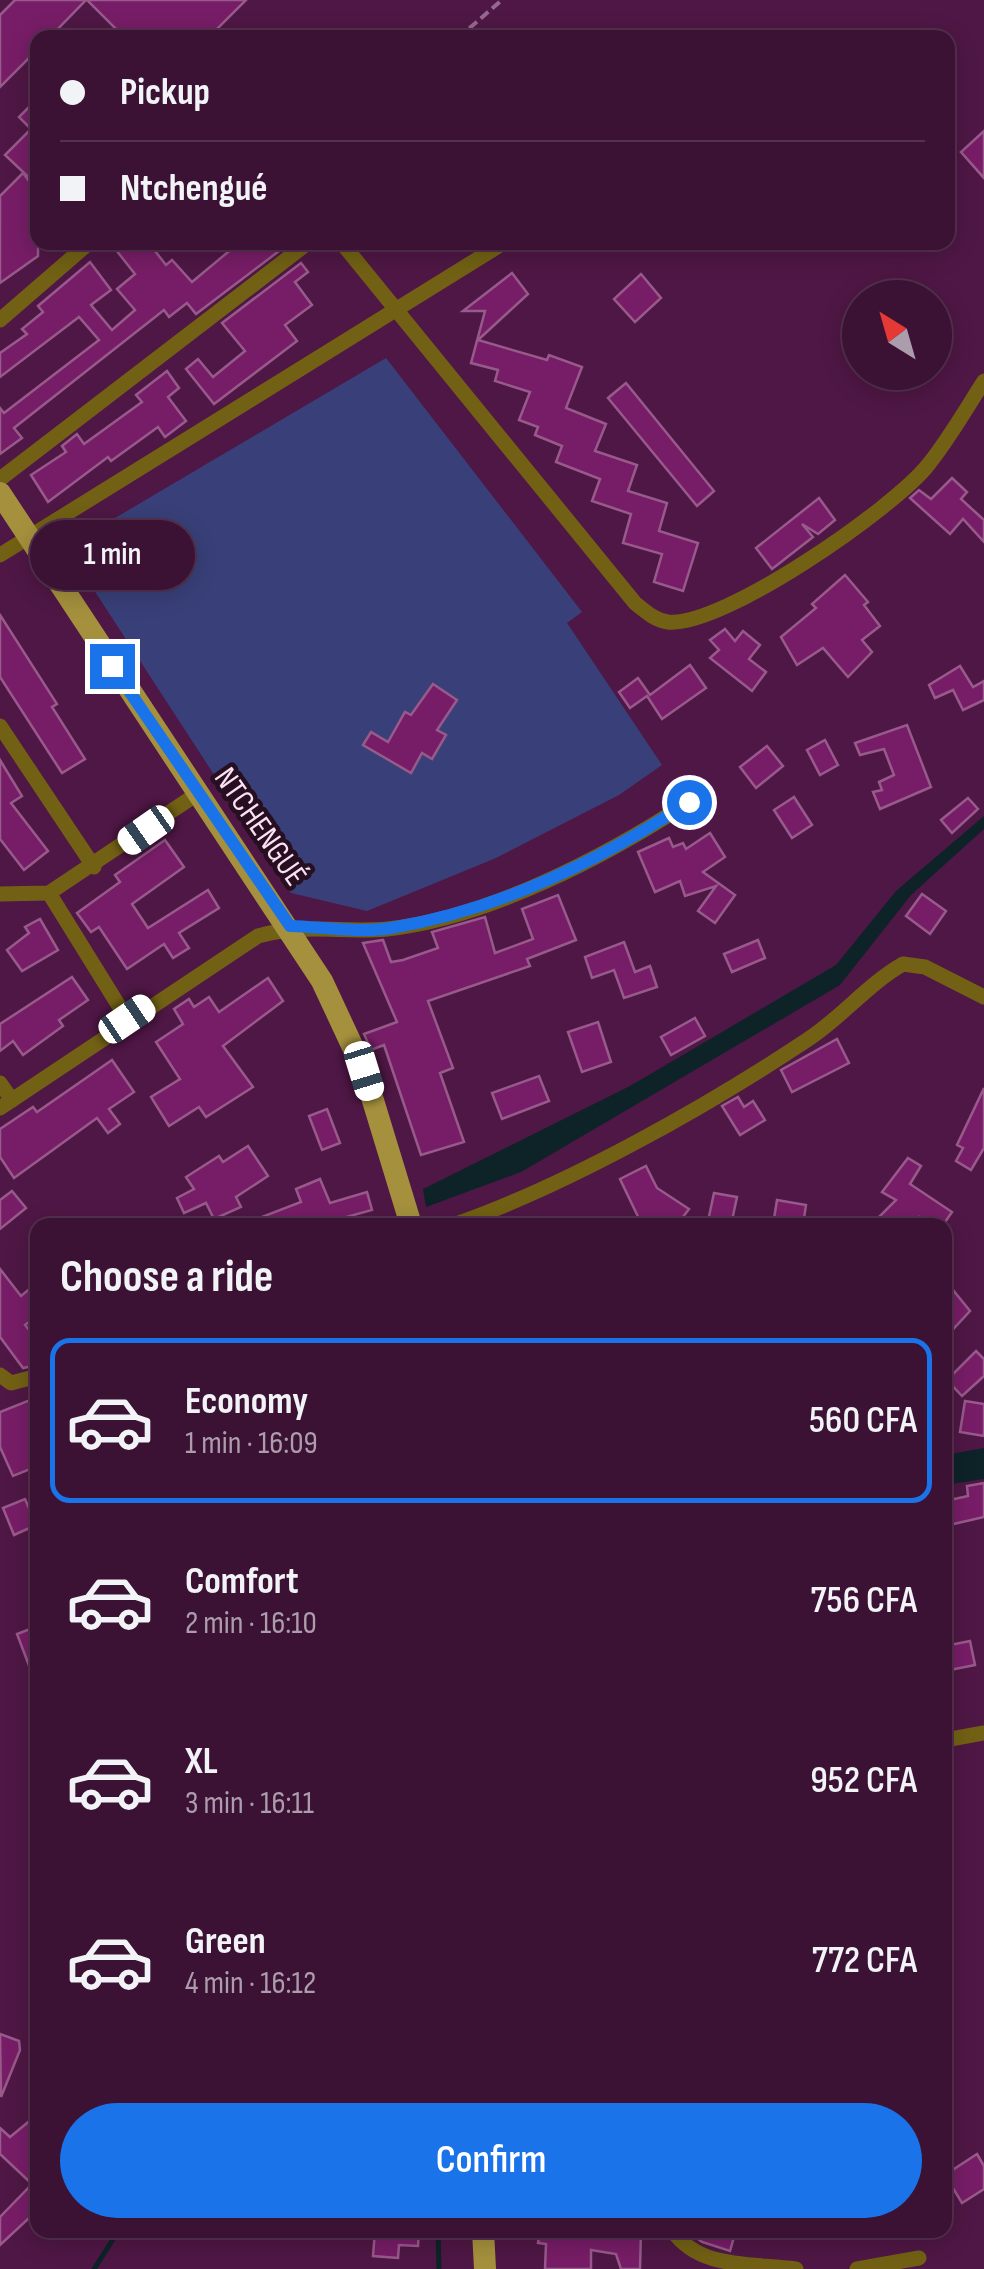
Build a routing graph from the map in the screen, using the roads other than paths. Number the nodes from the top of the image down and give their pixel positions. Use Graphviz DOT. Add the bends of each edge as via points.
graph roads {
  1 [pos="81,250"];
  2 [pos="299,250"];
  3 [pos="347,250"];
  4 [pos="493,250"];
  5 [pos="396,312"];
  6 [pos="0,320"];
  7 [pos="984,381"];
  8 [pos="0,479"];
  9 [pos="0,493"];
  10 [pos="28,538"];
  11 [pos="0,554"];
  12 [pos="0,726"];
  13 [pos="197,794"];
  14 [pos="689,802"];
  15 [pos="94,867"];
  16 [pos="49,893"];
  17 [pos="0,894"];
  18 [pos="290,926"];
  19 [pos="984,996"];
  20 [pos="127,1019"];
  21 [pos="0,1083"];
  22 [pos="6,1104"];
  23 [pos="409,1218"];
  24 [pos="473,1218"];
  25 [pos="0,1375"];
  26 [pos="30,1378"];
  27 [pos="984,1733"];
  28 [pos="952,1739"];
  29 [pos="483,2238"];
  30 [pos="677,2238"];
  31 [pos="919,2258"];
  32 [pos="485,2269"];
  33 [pos="796,2269"];
  34 [pos="857,2269"];
  1 -- 6 [label="street"];
  2 -- 8 [label="street"];
  3 -- 5 [label="street"];
  4 -- 5 [label="street"];
  5 -- 7 [label="street" via="636,603 670,622 717,612 750,595 896,497 928,466"];
  5 -- 10 [label="street"];
  9 -- 10 [label="main road, NTCHENGUÉ"];
  10 -- 11 [label="street"];
  10 -- 13 [label="main road, NTCHENGUÉ"];
  12 -- 15 [label="street"];
  13 -- 15 [label="street"];
  13 -- 18 [label="main road, NTCHENGUÉ"];
  14 -- 18 [label="street" via="624,845 501,900 388,928"];
  15 -- 16 [label="street"];
  16 -- 17 [label="street"];
  16 -- 20 [label="street"];
  18 -- 20 [label="street" via="226,954"];
  18 -- 23 [label="main road, NTCHENGUÉ" via="351,1037"];
  19 -- 24 [label="street" via="925,967 903,964 808,1040 507,1206"];
  20 -- 22 [label="street"];
  21 -- 22 [label="street"];
  25 -- 26 [label="street" via="11,1382"];
  27 -- 28 [label="street"];
  29 -- 32 [label="main road"];
  30 -- 33 [label="street" via="684,2251 717,2265"];
  31 -- 34 [label="street"];
}
